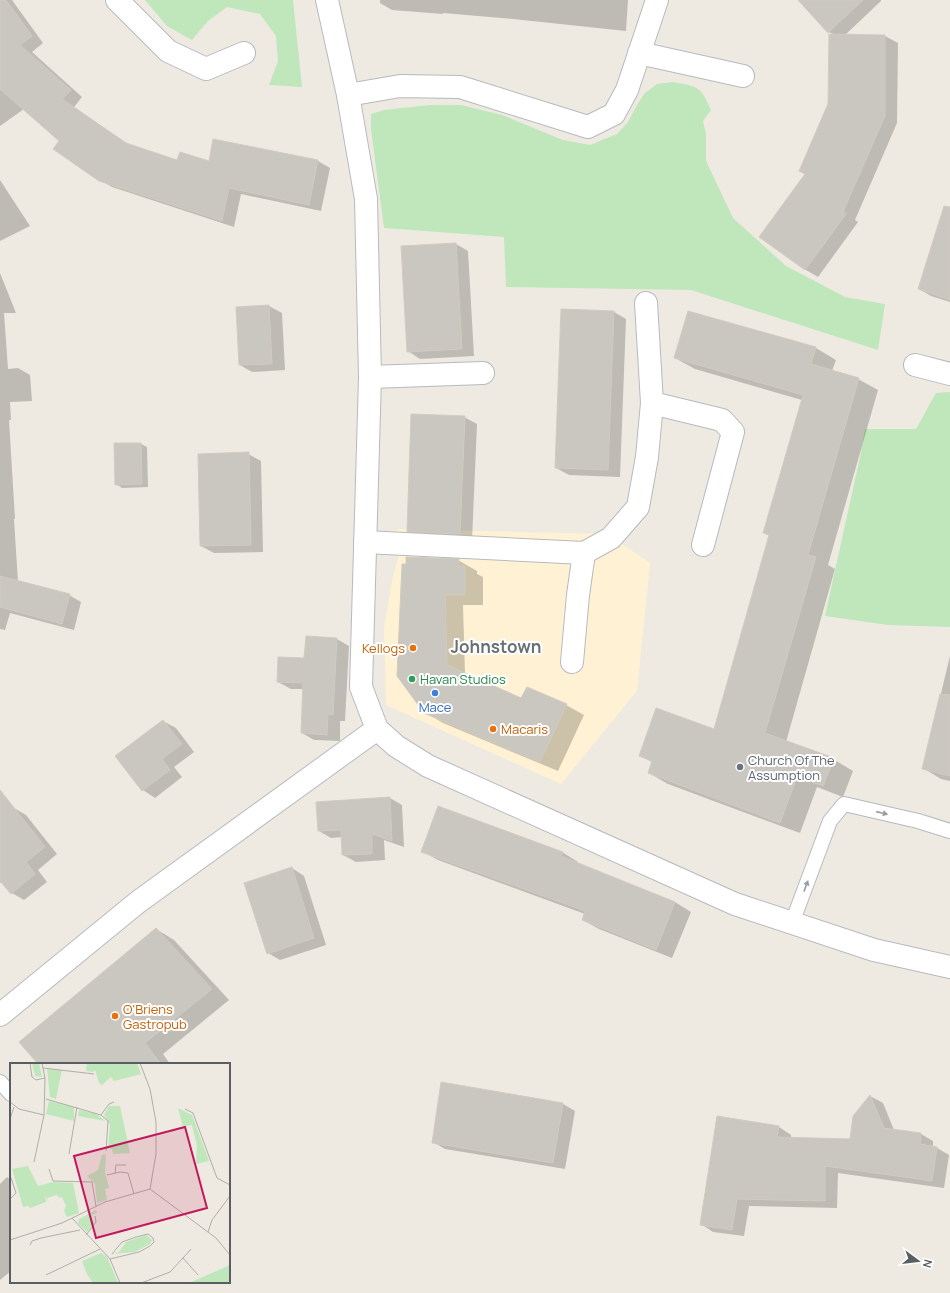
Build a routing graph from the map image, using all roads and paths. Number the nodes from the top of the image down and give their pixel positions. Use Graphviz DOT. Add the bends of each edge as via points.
graph roads {
  1 [pos="117,0"];
  2 [pos="327,0"];
  3 [pos="657,0"];
  4 [pos="244,53"];
  5 [pos="639,53"];
  6 [pos="743,76"];
  7 [pos="348,95"];
  8 [pos="646,303"];
  9 [pos="914,365"];
  10 [pos="483,373"];
  11 [pos="950,374"];
  12 [pos="370,377"];
  13 [pos="652,403"];
  14 [pos="365,542"];
  15 [pos="703,545"];
  16 [pos="584,552"];
  17 [pos="572,662"];
  18 [pos="377,728"];
  19 [pos="950,830"];
  20 [pos="792,922"];
  21 [pos="950,967"];
  22 [pos="0,1015"];
  23 [pos="0,1082"];
  24 [pos="10,1093"];
  1 -- 4 [label="street" via="168,51 206,68"];
  2 -- 7 [label="street"];
  3 -- 5 [label="street"];
  5 -- 6 [label="street"];
  5 -- 7 [label="street" via="627,90 614,114 588,127 460,86 400,86"];
  7 -- 12 [label="street" via="366,199"];
  8 -- 13 [label="street"];
  9 -- 11 [label="street"];
  10 -- 12 [label="street"];
  12 -- 14 [label="street"];
  13 -- 15 [label="street" via="722,420 733,432"];
  13 -- 16 [label="street" via="647,457 638,507 611,538"];
  14 -- 16 [label="street"];
  14 -- 18 [label="street" via="360,687"];
  16 -- 17 [label="street"];
  18 -- 20 [label="street" via="396,746 428,766 735,904"];
  18 -- 22 [label="street" via="138,902"];
  20 -- 19 [label="lane, one-way" via="830,821 844,804"];
  20 -- 21 [label="street" via="874,950"];
  23 -- 24 [label="lane"];
}
